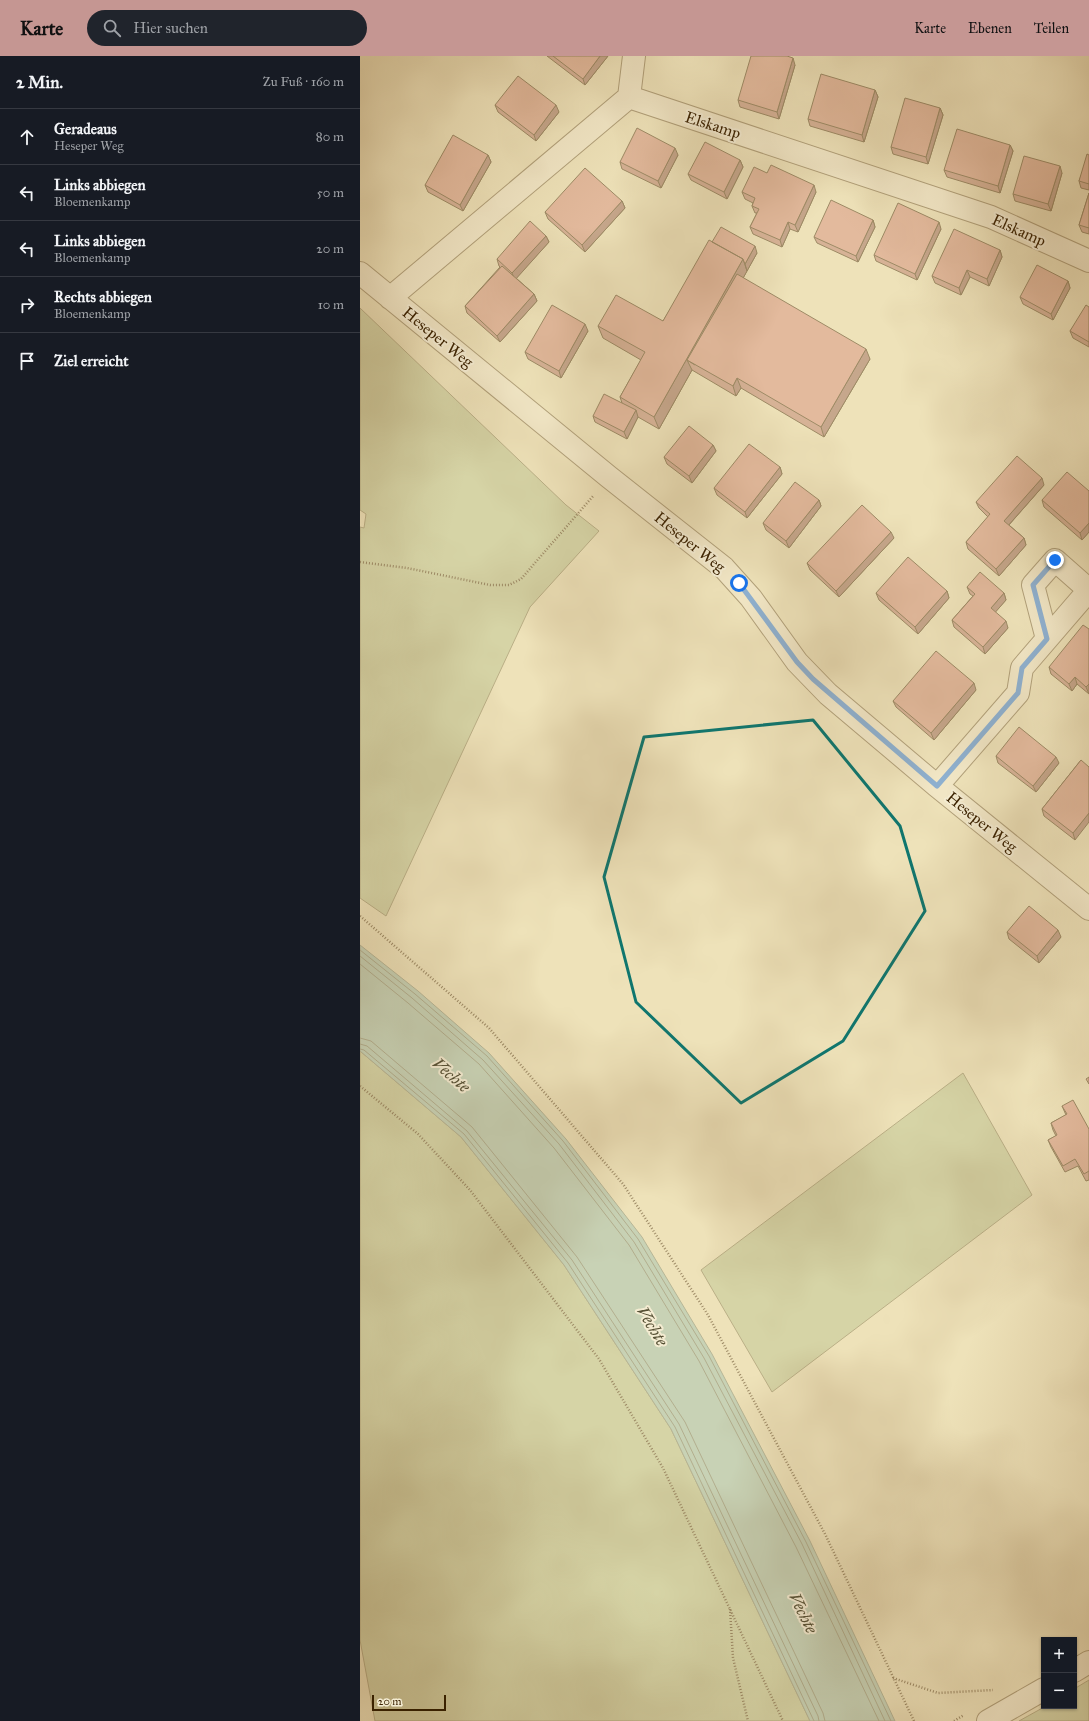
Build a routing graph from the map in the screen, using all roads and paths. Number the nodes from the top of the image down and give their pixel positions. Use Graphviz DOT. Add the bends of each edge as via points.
graph roads {
  1 [pos="634,56"];
  2 [pos="629,97"];
  3 [pos="1089,261"];
  4 [pos="360,273"];
  5 [pos="390,298"];
  6 [pos="608,477"];
  7 [pos="360,562"];
  8 [pos="1089,590"];
  9 [pos="1047,639"];
  10 [pos="937,786"];
  11 [pos="1089,909"];
  12 [pos="360,916"];
  13 [pos="360,1086"];
  14 [pos="729,1606"];
  15 [pos="1089,1662"];
  16 [pos="1077,1669"];
  17 [pos="893,1678"];
  18 [pos="998,1689"];
  19 [pos="1041,1691"];
  20 [pos="748,1721"];
  21 [pos="783,1721"];
  22 [pos="914,1721"];
  23 [pos="988,1721"];
  1 -- 2 [label="street"];
  2 -- 3 [label="street, Elskamp" via="991,217"];
  2 -- 5 [label="street"];
  4 -- 5 [label="street, Heseper Weg"];
  5 -- 6 [label="street, Heseper Weg"];
  6 -- 7 [label="path" via="521,579 509,585 490,585 407,568"];
  6 -- 10 [label="street, Heseper Weg" via="724,568 751,598 797,662 813,679"];
  8 -- 9 [label="street"];
  8 -- 9 [label="street" via="1055,560 1033,585"];
  9 -- 10 [label="street" via="1022,668 1018,693"];
  10 -- 11 [label="street, Heseper Weg"];
  12 -- 17 [label="path" via="489,1028 623,1184 708,1315 825,1534"];
  13 -- 14 [label="path" via="418,1134 470,1190 599,1359 663,1468"];
  14 -- 20 [label="path" via="733,1658"];
  14 -- 21 [label="path"];
  15 -- 16 [label="street"];
  17 -- 18 [label="path" via="938,1693"];
  17 -- 22 [label="path"];
  19 -- 23 [label="street"];
}
